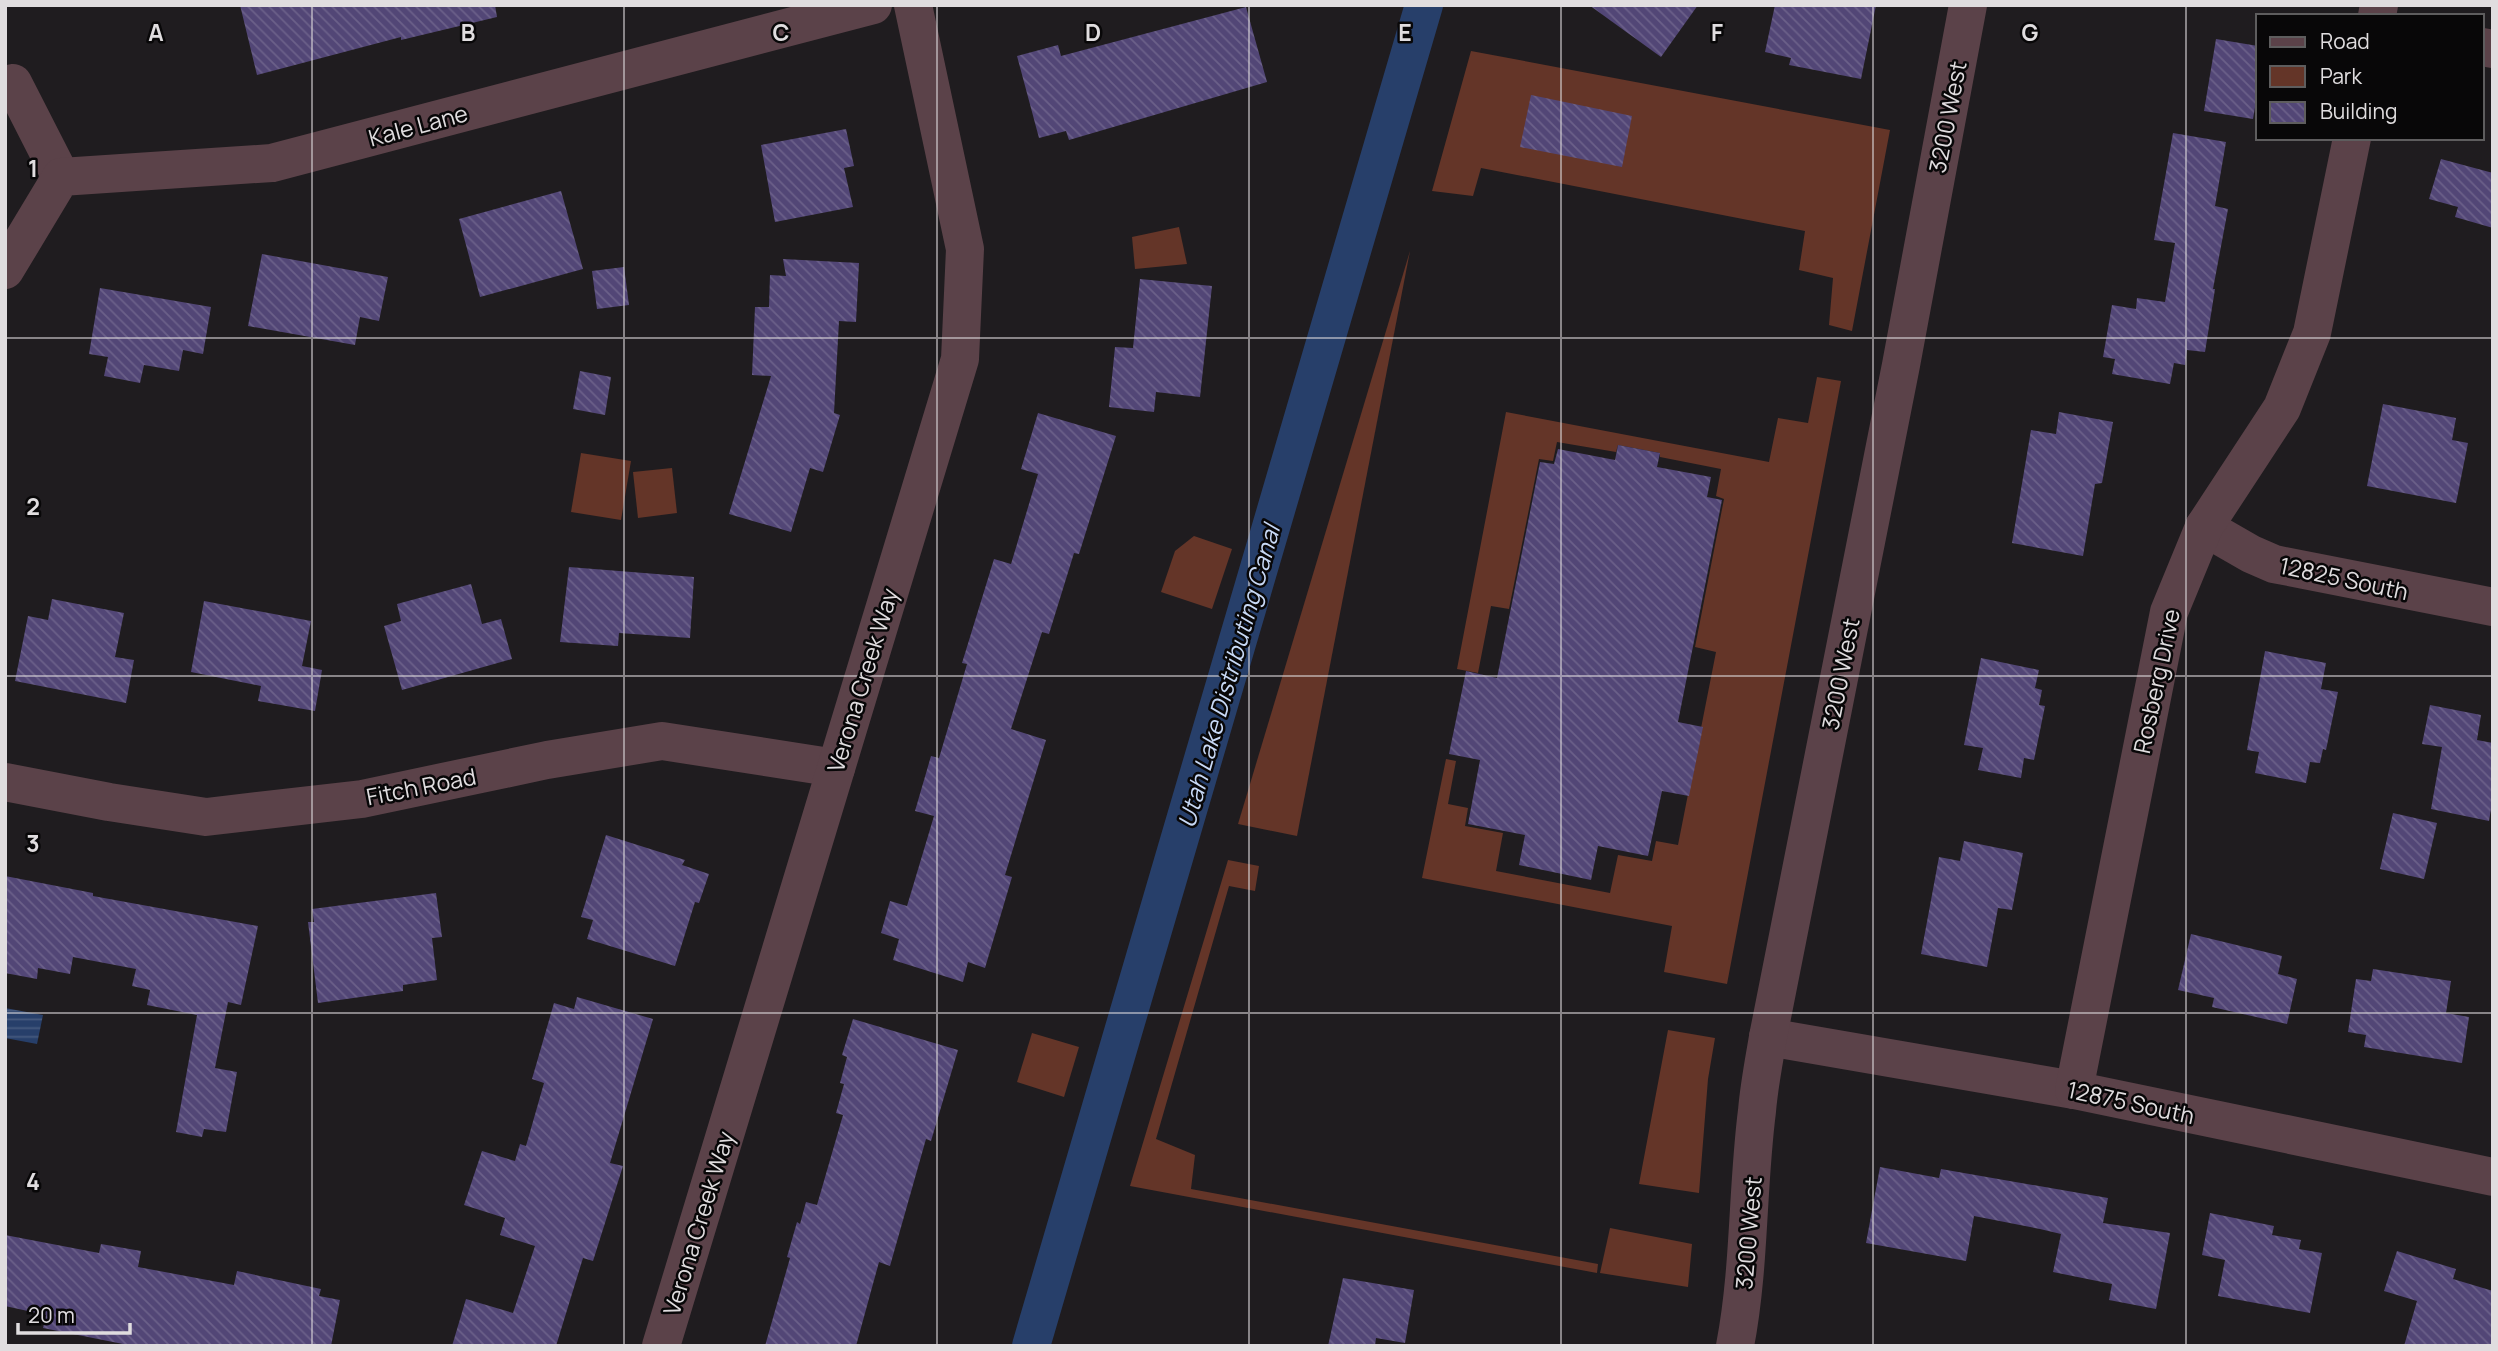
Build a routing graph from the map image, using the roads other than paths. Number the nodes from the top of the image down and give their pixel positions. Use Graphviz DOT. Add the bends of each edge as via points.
graph roads {
  1 [pos="873,5"];
  2 [pos="913,5"];
  3 [pos="1968,5"];
  4 [pos="13,83"];
  5 [pos="2352,140"];
  6 [pos="61,177"];
  7 [pos="5,270"];
  8 [pos="2204,527"];
  9 [pos="2493,607"];
  10 [pos="836,768"];
  11 [pos="5,782"];
  12 [pos="1768,1037"];
  13 [pos="2074,1090"];
  14 [pos="2493,1177"];
  15 [pos="660,1346"];
  16 [pos="1735,1346"];
  1 -- 6 [label="street, Kale Lane" via="272,163"];
  2 -- 10 [label="street, Verona Creek Way" via="965,249 960,359"];
  3 -- 12 [label="street, 3200 West"];
  4 -- 6 [label="street"];
  5 -- 8 [label="street, Rosberg Drive" via="2312,333 2282,408"];
  6 -- 7 [label="street"];
  8 -- 9 [label="street, 12825 South" via="2274,564"];
  8 -- 13 [label="street, Rosberg Drive" via="2169,612"];
  10 -- 11 [label="street, Fitch Road" via="662,741 362,799 206,817"];
  10 -- 15 [label="street, Verona Creek Way"];
  12 -- 13 [label="street, 12875 South"];
  12 -- 16 [label="street, 3200 West" via="1756,1112 1750,1231"];
  13 -- 14 [label="street, 12875 South"];
}
